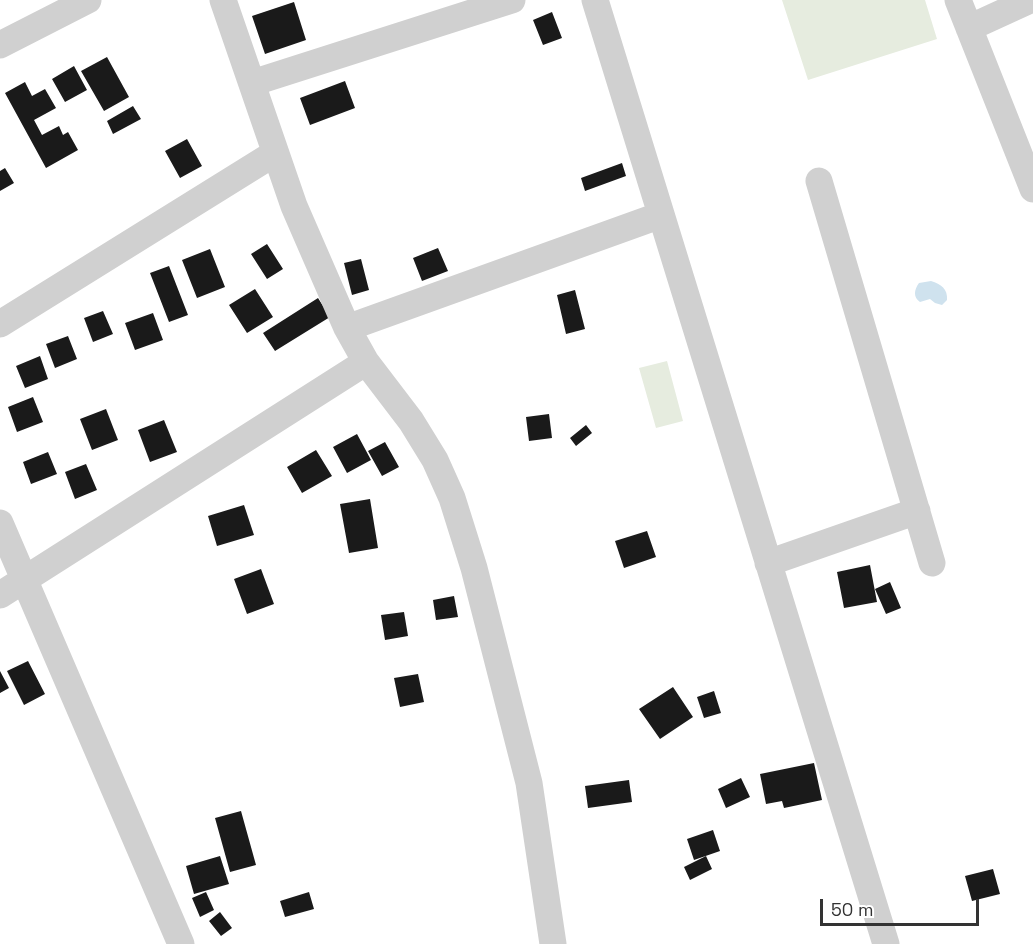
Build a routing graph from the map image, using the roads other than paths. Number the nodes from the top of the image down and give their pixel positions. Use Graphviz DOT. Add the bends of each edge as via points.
graph roads {
  1 [pos="88,0"];
  2 [pos="223,0"];
  3 [pos="512,0"];
  4 [pos="595,0"];
  5 [pos="958,0"];
  6 [pos="1030,0"];
  7 [pos="969,28"];
  8 [pos="0,45"];
  9 [pos="252,83"];
  10 [pos="276,153"];
  11 [pos="819,181"];
  12 [pos="1033,189"];
  13 [pos="661,215"];
  14 [pos="0,324"];
  15 [pos="347,328"];
  16 [pos="366,362"];
  17 [pos="917,511"];
  18 [pos="0,523"];
  19 [pos="768,563"];
  20 [pos="932,563"];
  21 [pos="25,580"];
  22 [pos="0,595"];
  23 [pos="181,944"];
  24 [pos="553,944"];
  25 [pos="886,944"];
  1 -- 8 [label="street"];
  2 -- 9 [label="street"];
  3 -- 9 [label="street"];
  4 -- 13 [label="street"];
  5 -- 7 [label="street"];
  6 -- 7 [label="street"];
  7 -- 12 [label="street"];
  9 -- 10 [label="street"];
  10 -- 14 [label="street"];
  10 -- 15 [label="street" via="307,239"];
  11 -- 17 [label="street"];
  13 -- 15 [label="street"];
  13 -- 19 [label="street"];
  15 -- 16 [label="street"];
  16 -- 21 [label="street"];
  16 -- 24 [label="street" via="435,460 463,531 529,783"];
  17 -- 19 [label="street"];
  17 -- 20 [label="street"];
  18 -- 21 [label="street"];
  19 -- 25 [label="street"];
  21 -- 22 [label="street"];
  21 -- 23 [label="street"];
}
